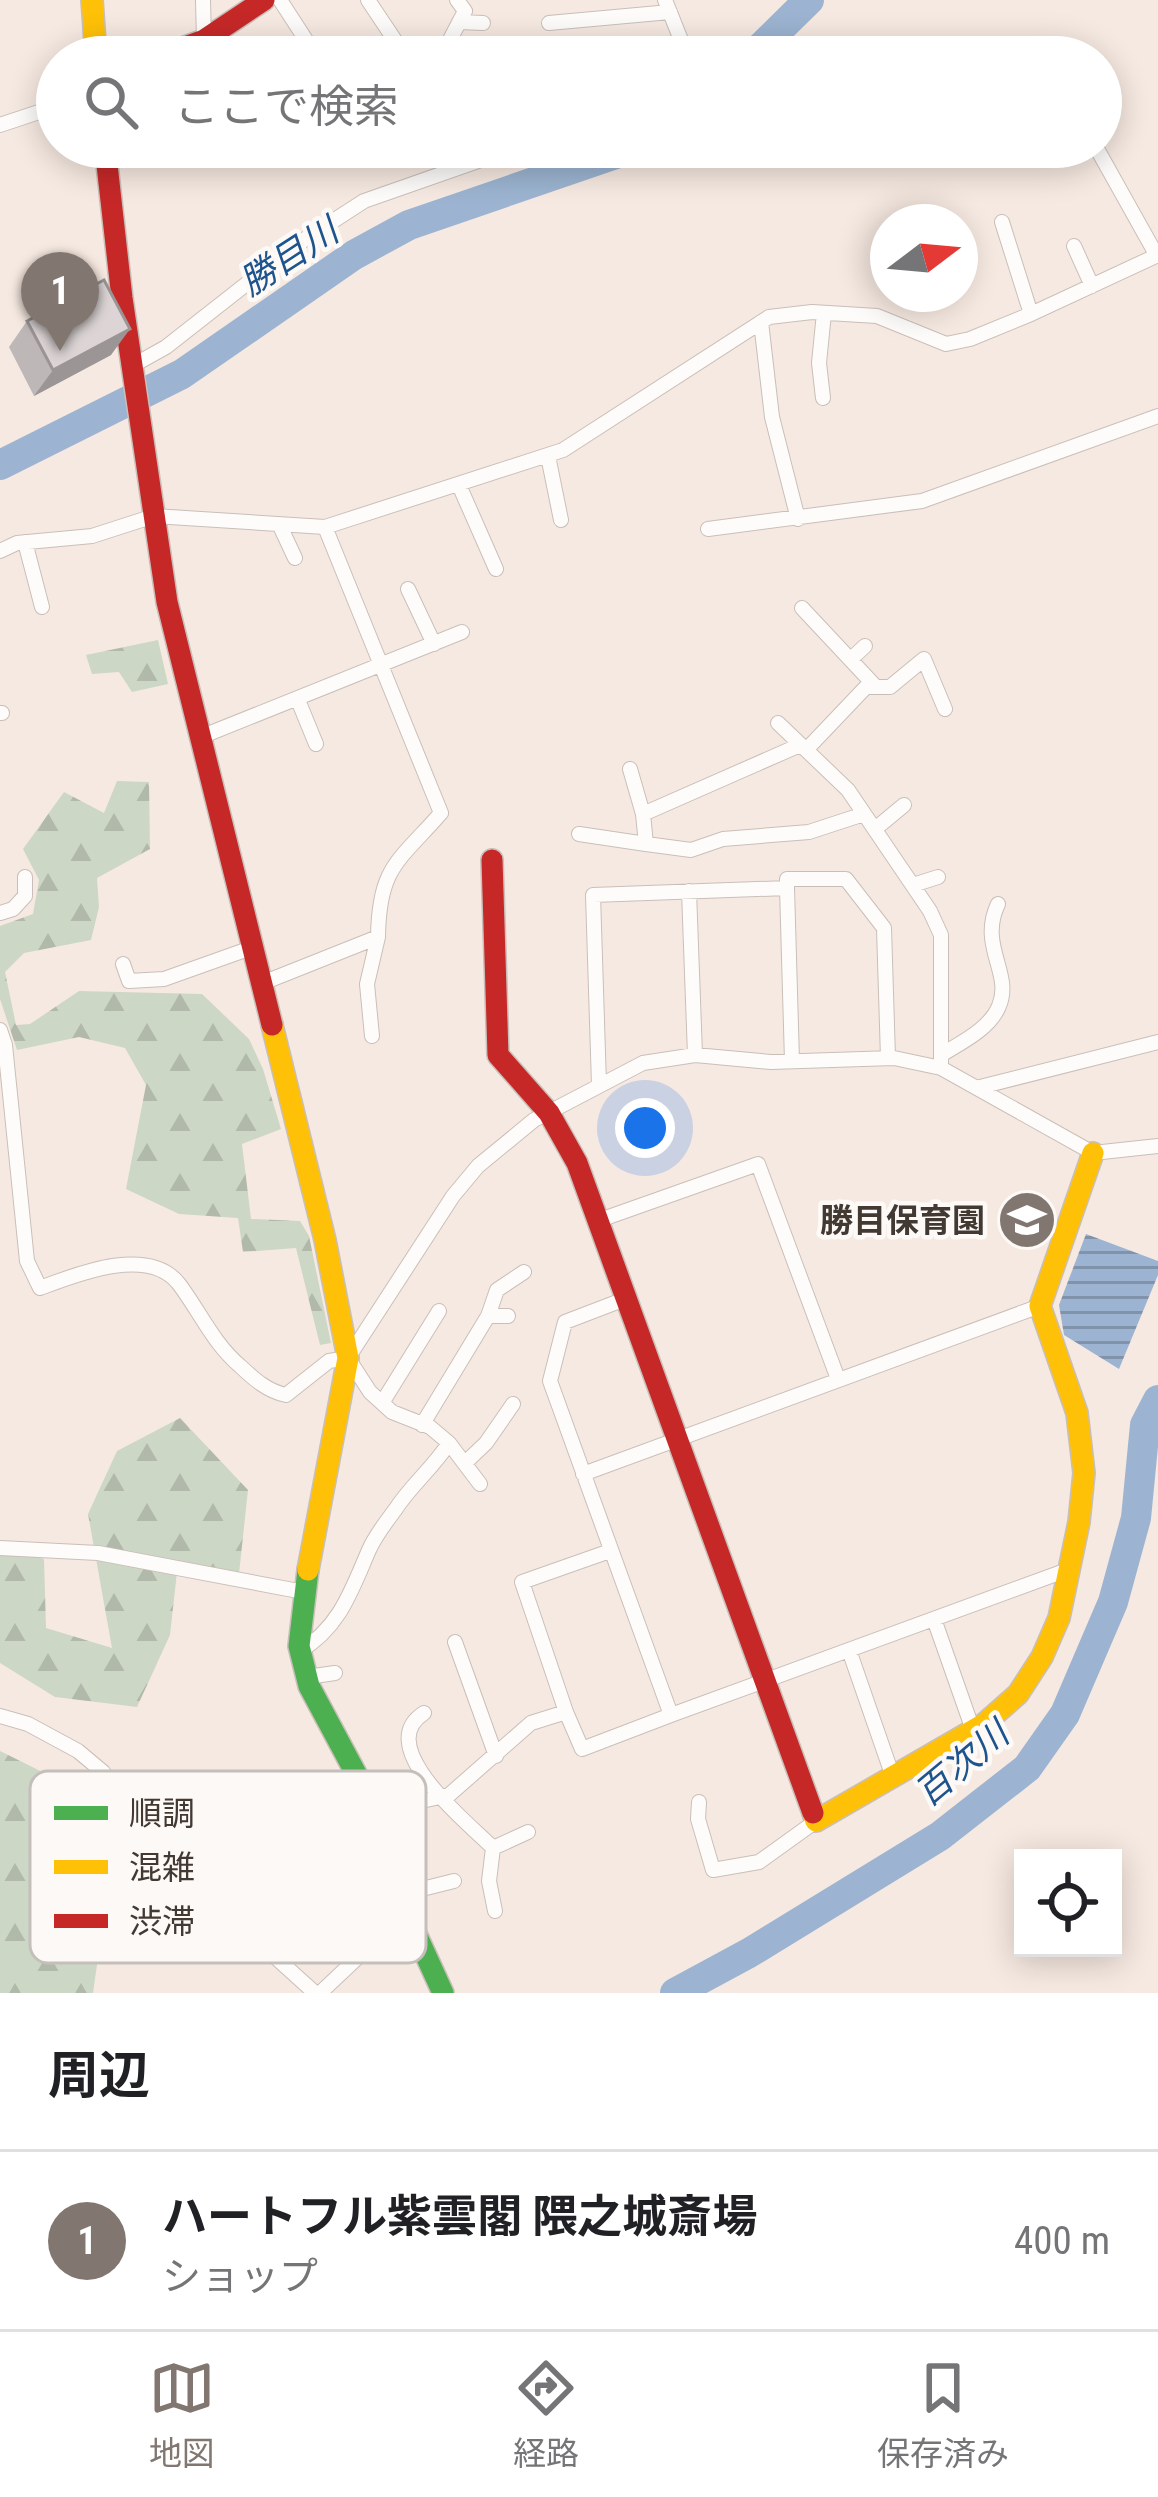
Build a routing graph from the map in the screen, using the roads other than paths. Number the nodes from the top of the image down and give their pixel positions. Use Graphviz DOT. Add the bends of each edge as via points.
graph roads {
  1 [pos="92,0"];
  2 [pos="203,0"];
  3 [pos="264,0"];
  4 [pos="280,0"];
  5 [pos="368,0"];
  6 [pos="457,0"];
  7 [pos="667,6"];
  8 [pos="459,22"];
  9 [pos="483,22"];
  10 [pos="549,23"];
  11 [pos="95,36"];
  12 [pos="204,36"];
  13 [pos="210,36"];
  14 [pos="303,36"];
  15 [pos="392,36"];
  16 [pos="450,36"];
  17 [pos="679,36"];
  18 [pos="36,113"];
  19 [pos="0,125"];
  20 [pos="108,168"];
  21 [pos="458,168"];
  22 [pos="1108,168"];
  23 [pos="1002,223"];
  24 [pos="1074,246"];
  25 [pos="1158,256"];
  26 [pos="1092,286"];
  27 [pos="824,313"];
  28 [pos="1031,314"];
  29 [pos="760,322"];
  30 [pos="133,372"];
  31 [pos="824,398"];
  32 [pos="1158,416"];
  33 [pos="548,456"];
  34 [pos="459,485"];
  35 [pos="154,517"];
  36 [pos="798,519"];
  37 [pos="561,520"];
  38 [pos="280,526"];
  39 [pos="325,527"];
  40 [pos="708,529"];
  41 [pos="25,542"];
  42 [pos="0,551"];
  43 [pos="295,558"];
  44 [pos="496,569"];
  45 [pos="408,590"];
  46 [pos="42,607"];
  47 [pos="802,608"];
  48 [pos="462,632"];
  49 [pos="434,644"];
  50 [pos="865,646"];
  51 [pos="851,659"];
  52 [pos="381,665"];
  53 [pos="875,687"];
  54 [pos="298,700"];
  55 [pos="945,710"];
  56 [pos="778,723"];
  57 [pos="198,738"];
  58 [pos="316,744"];
  59 [pos="803,747"];
  60 [pos="630,769"];
  61 [pos="904,805"];
  62 [pos="643,814"];
  63 [pos="864,814"];
  64 [pos="874,829"];
  65 [pos="579,834"];
  66 [pos="646,844"];
  67 [pos="492,860"];
  68 [pos="938,877"];
  69 [pos="25,878"];
  70 [pos="913,885"];
  71 [pos="788,888"];
  72 [pos="689,891"];
  73 [pos="998,904"];
  74 [pos="0,913"];
  75 [pos="378,937"];
  76 [pos="251,948"];
  77 [pos="123,964"];
  78 [pos="260,984"];
  79 [pos="0,1030"];
  80 [pos="372,1036"];
  81 [pos="1158,1042"];
  82 [pos="695,1055"];
  83 [pos="888,1058"];
  84 [pos="792,1061"];
  85 [pos="941,1062"];
  86 [pos="599,1085"];
  87 [pos="980,1088"];
  88 [pos="5,1112"];
  89 [pos="549,1113"];
  90 [pos="1158,1146"];
  91 [pos="1094,1153"];
  92 [pos="597,1221"];
  93 [pos="524,1272"];
  94 [pos="626,1299"];
  95 [pos="1040,1306"];
  96 [pos="439,1311"];
  97 [pos="488,1316"];
  98 [pos="508,1316"];
  99 [pos="348,1358"];
  100 [pos="838,1379"];
  101 [pos="382,1403"];
  102 [pos="513,1404"];
  103 [pos="422,1425"];
  104 [pos="675,1438"];
  105 [pos="449,1443"];
  106 [pos="465,1463"];
  107 [pos="583,1474"];
  108 [pos="481,1484"];
  109 [pos="0,1548"];
  110 [pos="610,1551"];
  111 [pos="1070,1569"];
  112 [pos="304,1592"];
  113 [pos="934,1618"];
  114 [pos="455,1642"];
  115 [pos="849,1650"];
  116 [pos="301,1652"];
  117 [pos="335,1673"];
  118 [pos="307,1677"];
  119 [pos="764,1681"];
  120 [pos="566,1712"];
  121 [pos="424,1714"];
  122 [pos="670,1715"];
  123 [pos="0,1716"];
  124 [pos="974,1730"];
  125 [pos="496,1756"];
  126 [pos="102,1771"];
  127 [pos="356,1771"];
  128 [pos="423,1771"];
  129 [pos="426,1775"];
  130 [pos="892,1777"];
  131 [pos="442,1797"];
  132 [pos="426,1800"];
  133 [pos="699,1802"];
  134 [pos="815,1822"];
  135 [pos="527,1832"];
  136 [pos="493,1848"];
  137 [pos="454,1881"];
  138 [pos="426,1893"];
  139 [pos="495,1911"];
  140 [pos="426,1954"];
  141 [pos="283,1963"];
  142 [pos="346,1963"];
  143 [pos="317,1993"];
  144 [pos="443,1993"];
  1 -- 11 [label="street"];
  2 -- 12 [label="street"];
  3 -- 13 [label="street"];
  4 -- 14 [label="street"];
  5 -- 15 [label="street"];
  6 -- 8 [label="street" via="465,11"];
  7 -- 10 [label="street"];
  7 -- 17 [label="street"];
  8 -- 9 [label="street"];
  8 -- 16 [label="street"];
  18 -- 19 [label="street"];
  20 -- 30 [label="street"];
  21 -- 30 [label="street" via="364,201"];
  22 -- 25 [label="street"];
  23 -- 28 [label="street"];
  24 -- 26 [label="street"];
  25 -- 26 [label="street"];
  26 -- 28 [label="street"];
  27 -- 28 [label="street" via="877,316 946,344"];
  27 -- 29 [label="street"];
  27 -- 31 [label="street"];
  29 -- 33 [label="street"];
  29 -- 36 [label="street" via="772,417"];
  30 -- 35 [label="street"];
  32 -- 36 [label="street" via="922,501"];
  33 -- 34 [label="street"];
  33 -- 37 [label="street"];
  34 -- 39 [label="street"];
  34 -- 44 [label="street"];
  35 -- 38 [label="street"];
  35 -- 41 [label="street" via="92,536"];
  35 -- 57 [label="street"];
  36 -- 40 [label="street"];
  38 -- 39 [label="street"];
  38 -- 43 [label="street"];
  39 -- 52 [label="street"];
  41 -- 42 [label="street"];
  41 -- 46 [label="street"];
  45 -- 49 [label="street"];
  47 -- 51 [label="street"];
  48 -- 49 [label="street"];
  49 -- 52 [label="street"];
  50 -- 51 [label="street"];
  51 -- 53 [label="street"];
  52 -- 54 [label="street"];
  52 -- 75 [label="street" via="441,813 386,875"];
  53 -- 55 [label="street" via="890,688 924,658"];
  53 -- 59 [label="street"];
  54 -- 57 [label="street"];
  54 -- 58 [label="street"];
  56 -- 59 [label="street"];
  57 -- 76 [label="street"];
  59 -- 62 [label="street"];
  59 -- 63 [label="street"];
  60 -- 62 [label="street"];
  61 -- 64 [label="street"];
  62 -- 66 [label="street"];
  63 -- 64 [label="street"];
  63 -- 66 [label="street" via="809,832 723,839 691,850"];
  64 -- 70 [label="street"];
  65 -- 66 [label="street"];
  67 -- 89 [label="street" via="498,1055"];
  68 -- 70 [label="street"];
  69 -- 74 [label="street" via="25,896"];
  70 -- 85 [label="street" via="941,935"];
  71 -- 72 [label="street"];
  71 -- 83 [label="street" via="787,879 846,879 884,928"];
  71 -- 84 [label="street"];
  72 -- 82 [label="street"];
  72 -- 86 [label="street" via="593,895"];
  73 -- 85 [label="street" via="990,939 999,1006"];
  75 -- 78 [label="street"];
  75 -- 80 [label="street" via="367,984"];
  76 -- 77 [label="street" via="164,979 129,981"];
  76 -- 78 [label="street"];
  78 -- 99 [label="street"];
  79 -- 88 [label="street"];
  81 -- 87 [label="street"];
  82 -- 84 [label="street"];
  82 -- 86 [label="street" via="643,1063"];
  83 -- 84 [label="street"];
  83 -- 85 [label="street"];
  85 -- 87 [label="street"];
  86 -- 89 [label="street"];
  87 -- 91 [label="street"];
  88 -- 99 [label="street" via="27,1261 40,1288 88,1270 161,1269 177,1280 222,1351 273,1393 286,1395 329,1361"];
  89 -- 92 [label="street"];
  89 -- 99 [label="street" via="478,1166 453,1196"];
  90 -- 91 [label="street"];
  91 -- 95 [label="street"];
  92 -- 94 [label="street"];
  92 -- 100 [label="street" via="758,1164"];
  93 -- 97 [label="street" via="497,1290"];
  94 -- 104 [label="street"];
  94 -- 107 [label="street" via="565,1322 550,1381"];
  95 -- 100 [label="street"];
  95 -- 111 [label="street" via="1077,1413 1084,1473"];
  96 -- 101 [label="street"];
  97 -- 98 [label="street"];
  97 -- 103 [label="street"];
  99 -- 101 [label="street"];
  99 -- 112 [label="street"];
  100 -- 104 [label="street"];
  101 -- 103 [label="street"];
  102 -- 106 [label="street"];
  103 -- 105 [label="street"];
  104 -- 107 [label="street"];
  104 -- 119 [label="street"];
  105 -- 106 [label="street"];
  105 -- 116 [label="street" via="369,1550 334,1622"];
  106 -- 108 [label="street"];
  107 -- 110 [label="street"];
  109 -- 112 [label="street" via="98,1553"];
  110 -- 120 [label="street" via="522,1582"];
  110 -- 122 [label="street"];
  111 -- 113 [label="street"];
  111 -- 124 [label="street" via="1042,1657 1018,1694"];
  112 -- 116 [label="street"];
  113 -- 115 [label="street"];
  113 -- 124 [label="street"];
  114 -- 125 [label="street"];
  115 -- 119 [label="street"];
  115 -- 130 [label="street"];
  116 -- 118 [label="street"];
  117 -- 118 [label="street"];
  118 -- 127 [label="street"];
  119 -- 122 [label="street"];
  119 -- 134 [label="street"];
  120 -- 122 [label="street" via="582,1749"];
  120 -- 125 [label="street" via="532,1723"];
  121 -- 128 [label="street" via="405,1739"];
  123 -- 126 [label="street" via="78,1751"];
  124 -- 130 [label="street"];
  125 -- 131 [label="street"];
  129 -- 131 [label="street"];
  130 -- 134 [label="street"];
  131 -- 132 [label="street"];
  131 -- 136 [label="street"];
  133 -- 134 [label="street" via="713,1870 759,1862"];
  135 -- 136 [label="street"];
  136 -- 139 [label="street"];
  137 -- 138 [label="street"];
  140 -- 144 [label="street"];
  141 -- 143 [label="street"];
  142 -- 143 [label="street"];
}
